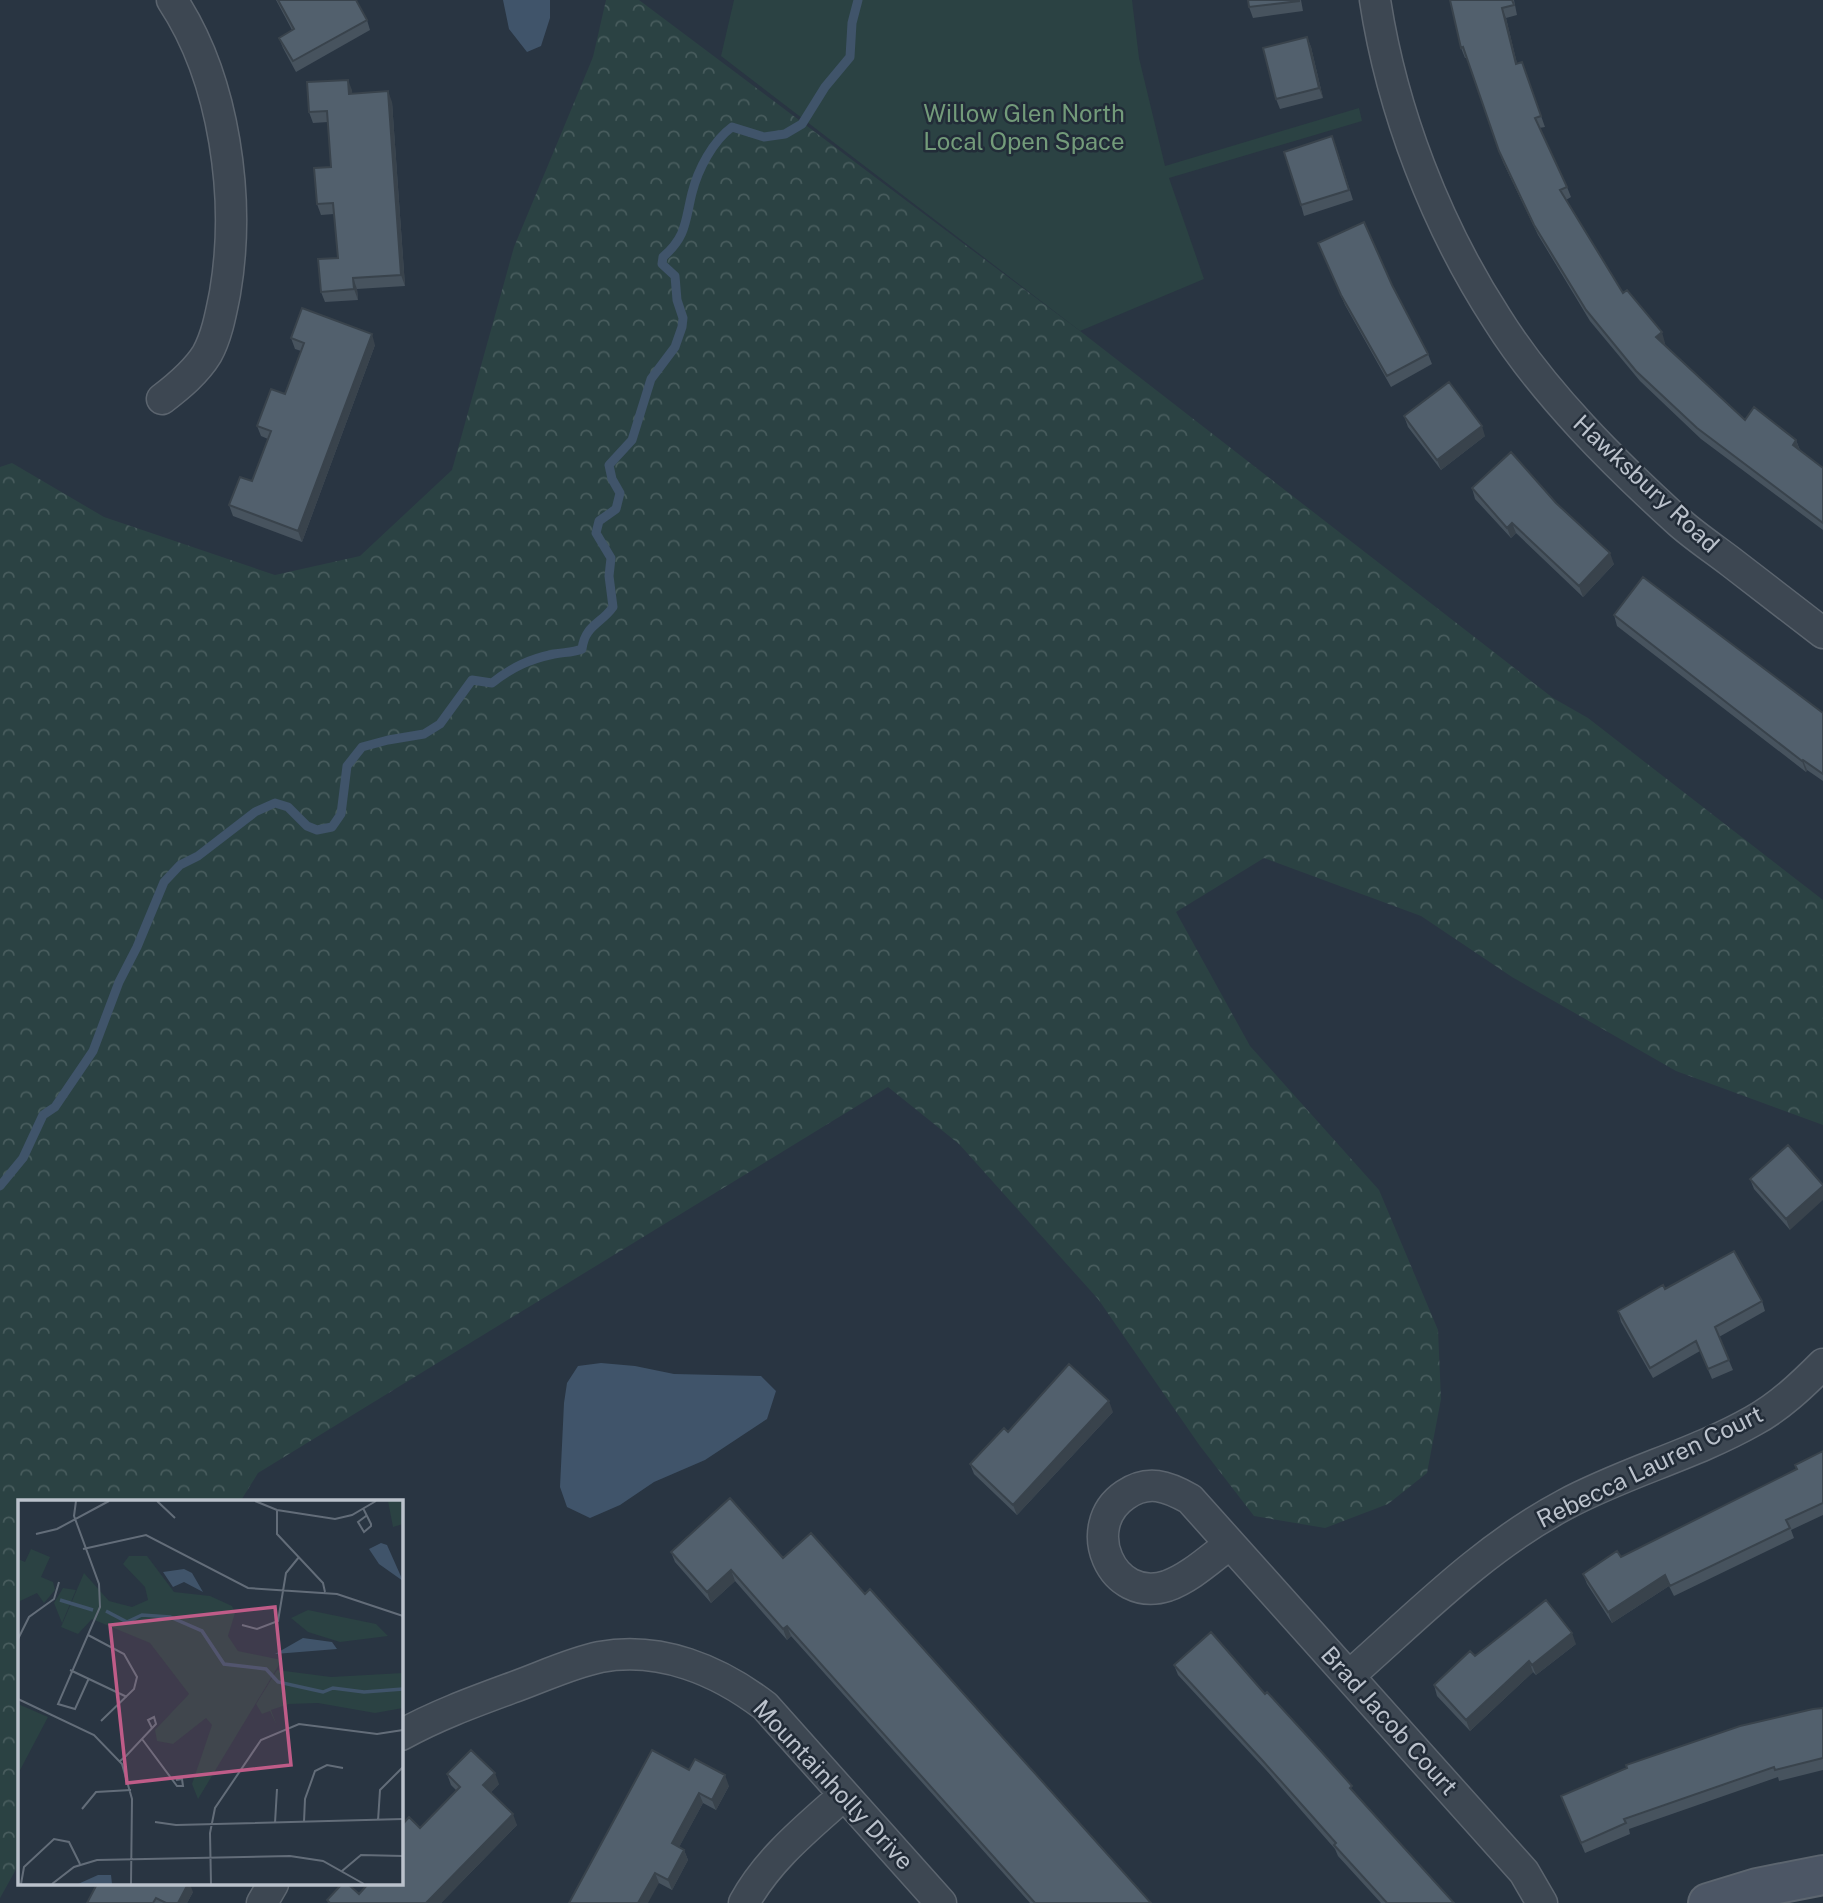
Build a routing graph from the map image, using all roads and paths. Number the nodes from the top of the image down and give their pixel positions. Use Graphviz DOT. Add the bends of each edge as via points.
graph roads {
  1 [pos="172,0"];
  2 [pos="1375,0"];
  3 [pos="162,399"];
  4 [pos="1823,633"];
  5 [pos="1823,1364"];
  6 [pos="1230,1544"];
  7 [pos="1349,1676"];
  8 [pos="402,1735"];
  9 [pos="844,1795"];
  10 [pos="1823,1875"];
  11 [pos="272,1885"];
  12 [pos="262,1903"];
  13 [pos="744,1903"];
  14 [pos="941,1903"];
  15 [pos="1542,1903"];
  16 [pos="1708,1903"];
  1 -- 3 [label="street" via="206,69 219,113 231,231 220,319 207,353 187,379"];
  2 -- 4 [label="street, Hawksbury Road" via="1398,102 1424,175 1457,249 1497,320 1553,394 1611,458 1683,525"];
  5 -- 7 [label="street, Rebecca Lauren Court" via="1754,1420 1565,1504 1518,1532"];
  6 -- 7 [label="street, Brad Jacob Court"];
  7 -- 15 [label="street, Brad Jacob Court" via="1524,1872"];
  8 -- 9 [label="street, Mountainholly Drive" via="455,1709 600,1657 659,1657 738,1685 765,1706"];
  9 -- 13 [label="street" via="773,1861"];
  9 -- 14 [label="street, Mountainholly Drive"];
  10 -- 16 [label="street"];
  11 -- 12 [label="street"];
}
